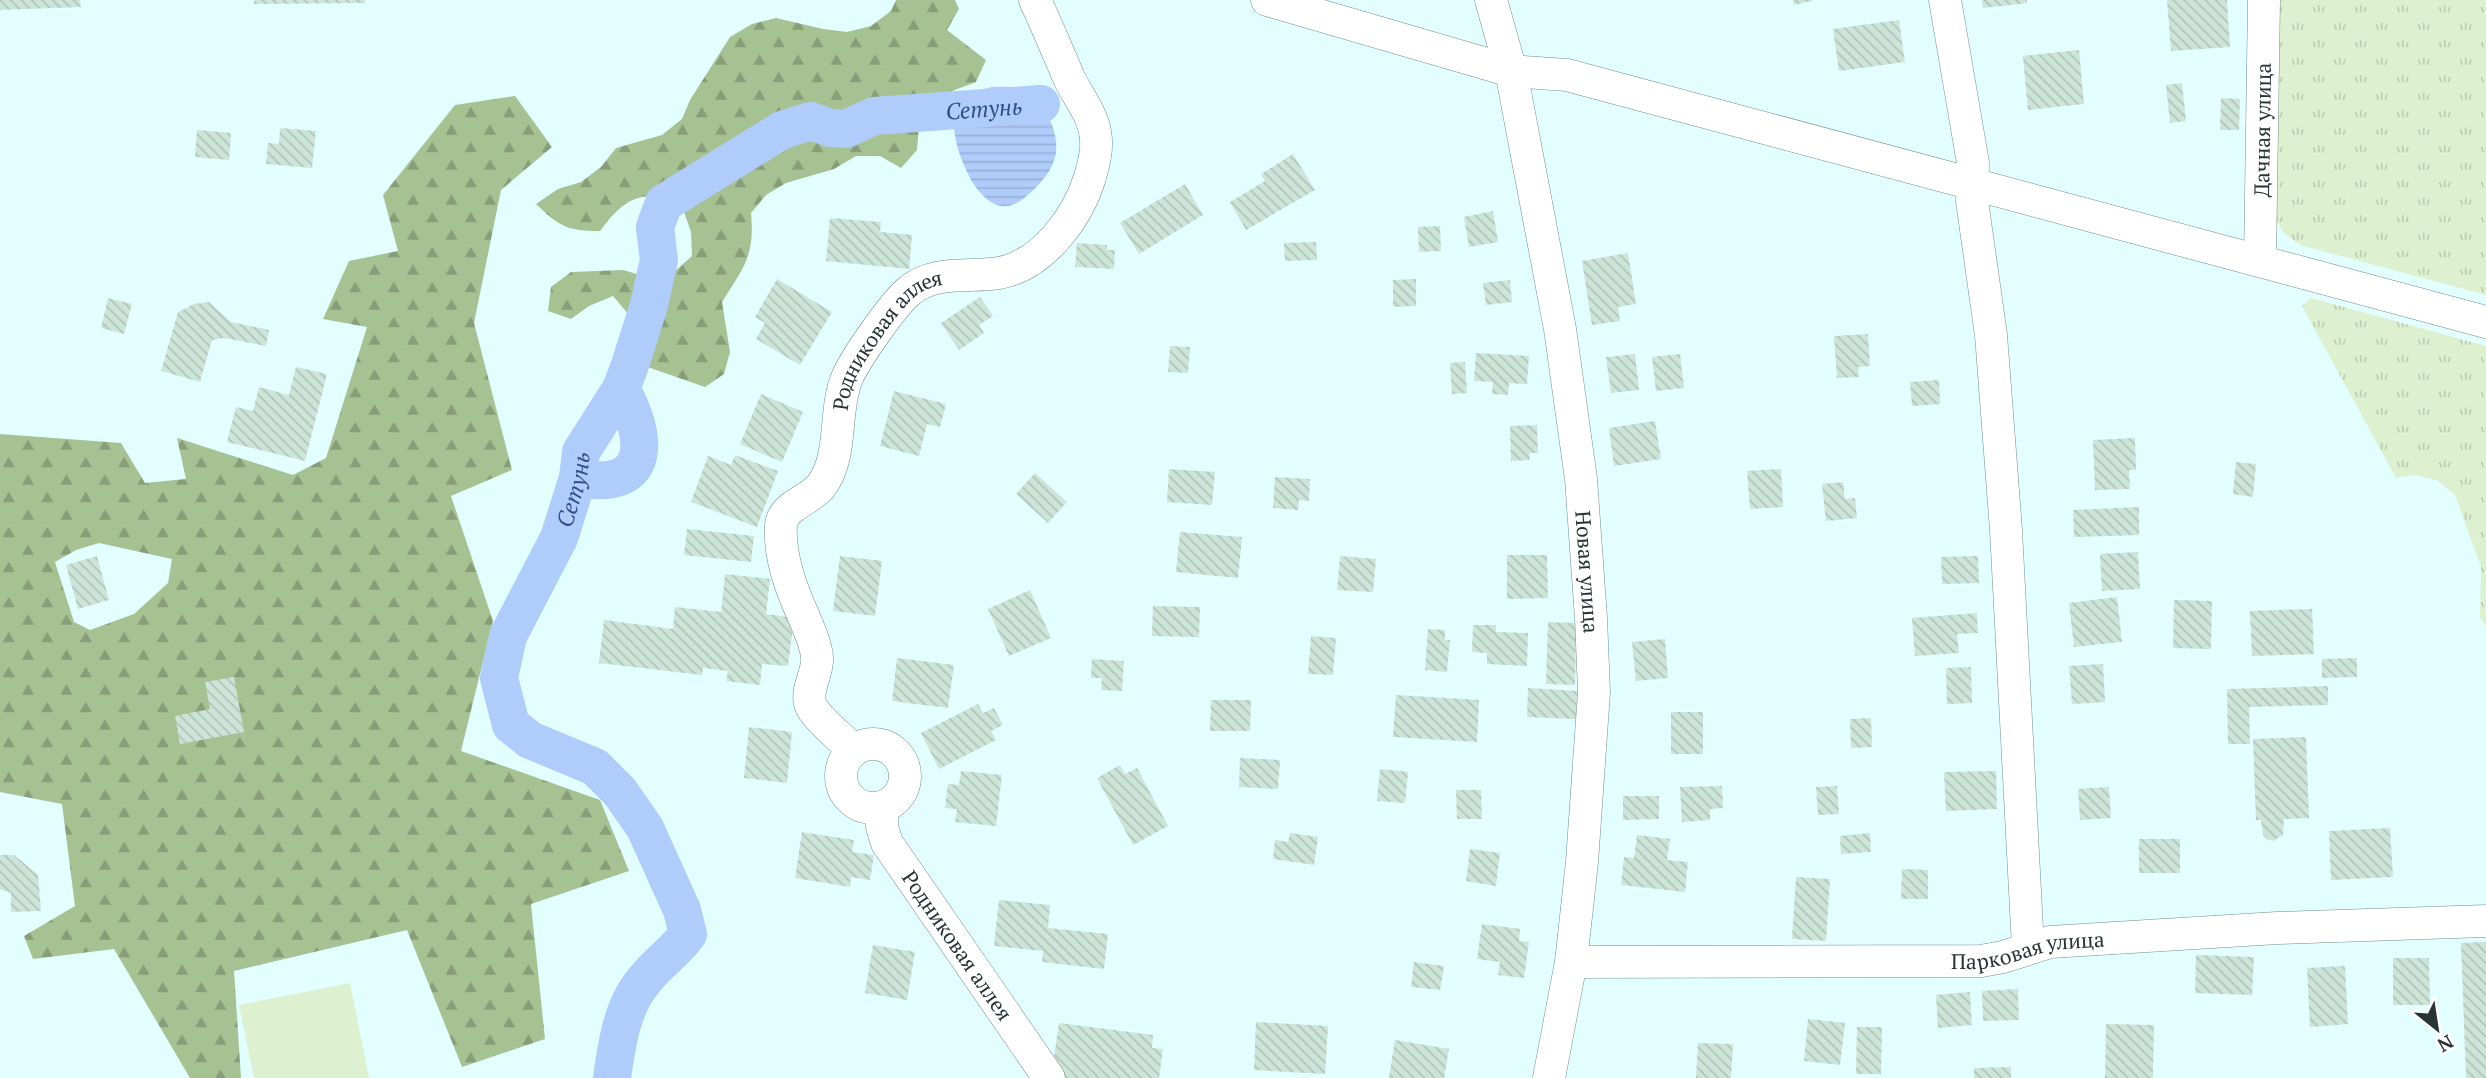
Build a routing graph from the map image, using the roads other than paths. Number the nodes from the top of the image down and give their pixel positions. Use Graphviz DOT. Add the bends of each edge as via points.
graph roads {
  1 [pos="1035,0"];
  2 [pos="1267,0"];
  3 [pos="1491,0"];
  4 [pos="1945,0"];
  5 [pos="2264,0"];
  6 [pos="1511,71"];
  7 [pos="1972,184"];
  8 [pos="2260,260"];
  9 [pos="2486,322"];
  10 [pos="853,750"];
  11 [pos="883,807"];
  12 [pos="2486,921"];
  13 [pos="2028,948"];
  14 [pos="1571,962"];
  15 [pos="1049,1078"];
  16 [pos="1549,1078"];
  1 -- 10 [label="street, Родниковая аллея" via="1089,111 1096,141 1090,177 1078,206 1047,247 1031,260 1001,273 930,279 908,292 846,379 829,470 821,487 788,511 781,523 788,578 818,660 809,700"];
  2 -- 6 [label="street"];
  3 -- 6 [label="street, Новая улица"];
  4 -- 7 [label="street" via="1973,163"];
  5 -- 8 [label="street, Дачная улица"];
  6 -- 7 [label="street" via="1567,75"];
  6 -- 14 [label="street, Новая улица" via="1560,329 1581,479 1591,618 1590,770"];
  7 -- 8 [label="street"];
  7 -- 13 [label="street" via="1991,335 2006,530"];
  8 -- 9 [label="street"];
  10 -- 11 [label="street" via="841,772 842,785 858,804"];
  10 -- 11 [label="street" via="877,743 899,755 906,780 902,792"];
  11 -- 15 [label="street, Родниковая аллея" via="887,843"];
  12 -- 13 [label="street, Парковая улица" via="2277,928 2050,942"];
  13 -- 14 [label="street, Парковая улица" via="1981,961"];
  14 -- 16 [label="street, Новая улица"];
}
